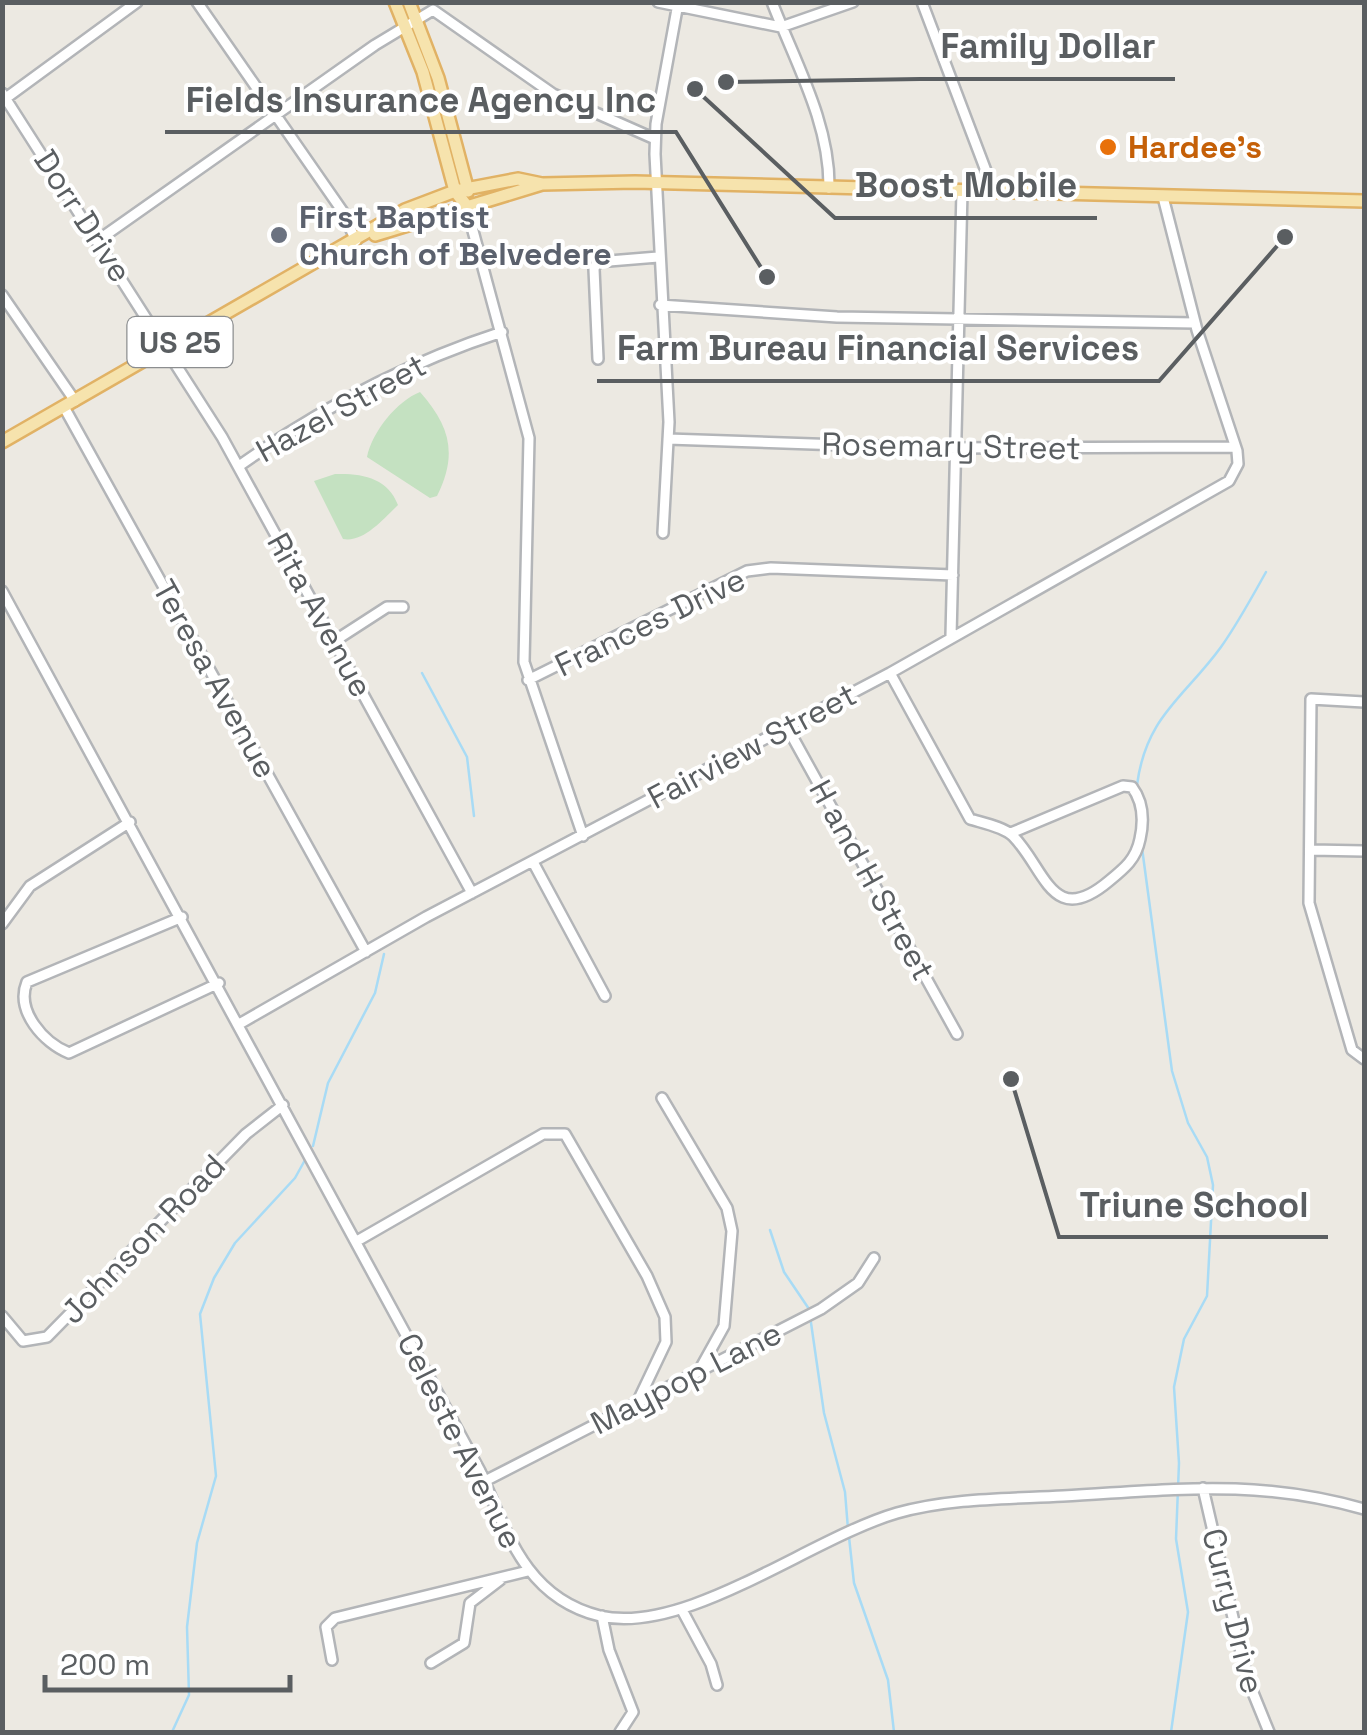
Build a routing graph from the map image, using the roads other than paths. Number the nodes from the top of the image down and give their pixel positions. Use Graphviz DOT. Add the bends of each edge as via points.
graph roads {
  1 [pos="138,2"];
  2 [pos="197,2"];
  3 [pos="395,2"];
  4 [pos="409,2"];
  5 [pos="658,2"];
  6 [pos="772,2"];
  7 [pos="853,2"];
  8 [pos="922,2"];
  9 [pos="678,9"];
  10 [pos="411,22"];
  11 [pos="781,27"];
  12 [pos="4,96"];
  13 [pos="276,115"];
  14 [pos="656,139"];
  15 [pos="654,183"];
  16 [pos="542,184"];
  17 [pos="469,187"];
  18 [pos="829,188"];
  19 [pos="455,190"];
  20 [pos="962,191"];
  21 [pos="994,192"];
  22 [pos="1163,197"];
  23 [pos="1364,201"];
  24 [pos="466,206"];
  25 [pos="97,241"];
  26 [pos="356,242"];
  27 [pos="658,257"];
  28 [pos="2,295"];
  29 [pos="660,305"];
  30 [pos="958,319"];
  31 [pos="1196,323"];
  32 [pos="502,332"];
  33 [pos="164,346"];
  34 [pos="598,359"];
  35 [pos="70,404"];
  36 [pos="668,439"];
  37 [pos="2,442"];
  38 [pos="1235,447"];
  39 [pos="955,448"];
  40 [pos="238,466"];
  41 [pos="663,533"];
  42 [pos="953,575"];
  43 [pos="2,591"];
  44 [pos="403,607"];
  45 [pos="951,636"];
  46 [pos="336,640"];
  47 [pos="890,672"];
  48 [pos="528,680"];
  49 [pos="1364,702"];
  50 [pos="787,727"];
  51 [pos="130,822"];
  52 [pos="1011,833"];
  53 [pos="582,836"];
  54 [pos="1311,850"];
  55 [pos="1364,851"];
  56 [pos="533,862"];
  57 [pos="472,893"];
  58 [pos="182,917"];
  59 [pos="2,924"];
  60 [pos="366,952"];
  61 [pos="218,983"];
  62 [pos="605,996"];
  63 [pos="241,1024"];
  64 [pos="957,1034"];
  65 [pos="1364,1060"];
  66 [pos="662,1098"];
  67 [pos="283,1105"];
  68 [pos="358,1241"];
  69 [pos="874,1258"];
  70 [pos="2,1316"];
  71 [pos="699,1371"];
  72 [pos="636,1403"];
  73 [pos="485,1482"];
  74 [pos="1202,1488"];
  75 [pos="1364,1509"];
  76 [pos="528,1571"];
  77 [pos="504,1576"];
  78 [pos="682,1610"];
  79 [pos="602,1616"];
  80 [pos="332,1660"];
  81 [pos="431,1662"];
  82 [pos="717,1685"];
  83 [pos="620,1732"];
  84 [pos="1268,1732"];
  1 -- 12 [label="street"];
  2 -- 13 [label="street"];
  3 -- 10 [label="main road"];
  4 -- 10 [label="main road"];
  5 -- 9 [label="street"];
  6 -- 11 [label="street"];
  7 -- 11 [label="street"];
  8 -- 21 [label="street"];
  9 -- 11 [label="street"];
  9 -- 14 [label="street"];
  10 -- 13 [label="street"];
  10 -- 14 [label="street" via="439,11 553,94"];
  10 -- 17 [label="main road"];
  10 -- 19 [label="main road"];
  11 -- 18 [label="street" via="822,130"];
  12 -- 25 [label="street, Dorr Drive"];
  13 -- 25 [label="street"];
  13 -- 26 [label="street"];
  14 -- 15 [label="street"];
  15 -- 16 [label="main road, US 25"];
  15 -- 18 [label="main road, US 25"];
  15 -- 27 [label="street"];
  16 -- 17 [label="main road, US 25" via="518,179"];
  16 -- 24 [label="main road, US 25"];
  17 -- 19 [label="main road, US 25"];
  17 -- 24 [label="main road"];
  18 -- 20 [label="main road, US 25"];
  19 -- 24 [label="main road"];
  19 -- 26 [label="main road, US 25" via="405,210"];
  20 -- 21 [label="main road, US 25"];
  20 -- 30 [label="street"];
  21 -- 22 [label="main road, US 25"];
  22 -- 23 [label="main road, US 25"];
  22 -- 31 [label="street"];
  24 -- 26 [label="main road, US 25"];
  24 -- 32 [label="street"];
  25 -- 33 [label="street, Dorr Drive"];
  26 -- 33 [label="main road, US 25"];
  27 -- 29 [label="street"];
  27 -- 34 [label="street" via="597,262"];
  28 -- 35 [label="street, Teresa Avenue"];
  29 -- 30 [label="street"];
  29 -- 36 [label="street"];
  30 -- 31 [label="street"];
  30 -- 39 [label="street"];
  31 -- 38 [label="street"];
  32 -- 40 [label="street, Hazel Street" via="382,378"];
  32 -- 48 [label="street" via="529,438 522,635"];
  33 -- 35 [label="main road, US 25"];
  33 -- 40 [label="street, Rita Avenue"];
  35 -- 37 [label="main road, US 25"];
  35 -- 60 [label="street, Teresa Avenue"];
  36 -- 39 [label="street, Rosemary Street"];
  36 -- 41 [label="street"];
  38 -- 39 [label="street, Rosemary Street"];
  38 -- 45 [label="street, Fairview Street" via="1236,470 1224,485"];
  39 -- 42 [label="street"];
  40 -- 46 [label="street, Rita Avenue"];
  42 -- 45 [label="street"];
  42 -- 48 [label="street, Frances Drive" via="747,572"];
  43 -- 51 [label="street, Celeste Avenue"];
  44 -- 46 [label="street" via="387,607"];
  45 -- 47 [label="street, Fairview Street"];
  46 -- 57 [label="street, Rita Avenue"];
  47 -- 50 [label="street, Fairview Street"];
  47 -- 52 [label="street" via="970,819"];
  48 -- 53 [label="street"];
  49 -- 54 [label="street" via="1311,699"];
  50 -- 53 [label="street, Fairview Street"];
  50 -- 64 [label="street, H and H Street"];
  51 -- 58 [label="street, Celeste Avenue"];
  51 -- 59 [label="street" via="30,886"];
  52 -- 52 [label="street" via="1056,896 1076,900 1126,868 1137,854 1144,821 1138,795 1123,786"];
  53 -- 56 [label="street, Fairview Street"];
  54 -- 55 [label="street"];
  54 -- 65 [label="street" via="1308,903 1352,1050"];
  56 -- 57 [label="street, Fairview Street"];
  56 -- 62 [label="street"];
  57 -- 60 [label="street, Fairview Street"];
  58 -- 61 [label="street, Celeste Avenue"];
  58 -- 61 [label="street" via="27,982 26,1004 38,1031 70,1053"];
  60 -- 63 [label="street, Fairview Street"];
  61 -- 63 [label="street, Celeste Avenue"];
  63 -- 67 [label="street, Celeste Avenue"];
  66 -- 71 [label="street" via="727,1208 732,1230 724,1326"];
  67 -- 68 [label="street, Celeste Avenue"];
  67 -- 70 [label="street, Johnson Road" via="246,1134 47,1336 23,1341"];
  68 -- 72 [label="street" via="543,1134 564,1134 665,1316 666,1342"];
  68 -- 73 [label="street, Celeste Avenue"];
  69 -- 71 [label="street, Maypop Lane" via="843,1295"];
  71 -- 72 [label="street, Maypop Lane"];
  72 -- 73 [label="street, Maypop Lane"];
  73 -- 76 [label="street, Celeste Avenue"];
  74 -- 75 [label="street, Celeste Avenue" via="1286,1490"];
  74 -- 78 [label="street, Celeste Avenue" via="931,1504 846,1532"];
  74 -- 84 [label="street, Curry Drive" via="1247,1678"];
  76 -- 77 [label="street"];
  76 -- 79 [label="street, Celeste Avenue" via="567,1603"];
  77 -- 80 [label="street" via="335,1618 326,1627"];
  77 -- 81 [label="street" via="470,1603 464,1643"];
  78 -- 79 [label="street, Celeste Avenue" via="648,1618"];
  78 -- 82 [label="street"];
  79 -- 83 [label="street" via="633,1712"];
}
